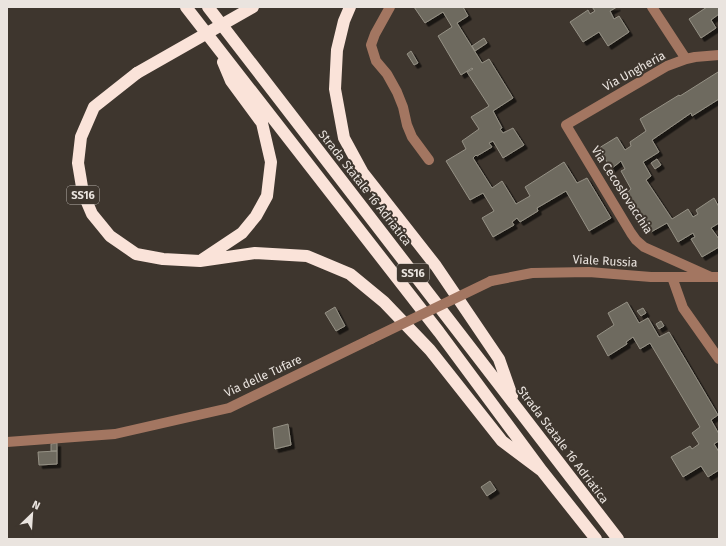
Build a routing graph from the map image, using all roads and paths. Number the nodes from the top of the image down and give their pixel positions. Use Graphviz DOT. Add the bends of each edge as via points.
graph roads {
  1 [pos="186,7"];
  2 [pos="208,7"];
  3 [pos="253,7"];
  4 [pos="350,7"];
  5 [pos="390,7"];
  6 [pos="652,7"];
  7 [pos="217,47"];
  8 [pos="719,55"];
  9 [pos="686,59"];
  10 [pos="566,124"];
  11 [pos="429,160"];
  12 [pos="200,261"];
  13 [pos="672,277"];
  14 [pos="715,277"];
  15 [pos="490,281"];
  16 [pos="719,359"];
  17 [pos="516,406"];
  18 [pos="7,442"];
  19 [pos="542,471"];
  20 [pos="596,539"];
  21 [pos="618,539"];
  1 -- 7 [label="highway, SS16"];
  2 -- 17 [label="highway, Strada Statale 16 Adriatica / SS16"];
  3 -- 12 [label="highway, SS16, bridge" via="137,73 94,106 81,137 78,163 83,193 92,214 110,236 136,254 163,259"];
  4 -- 17 [label="highway, SS16" via="337,50 335,89 344,138 363,173 436,266 499,359"];
  5 -- 11 [label="street" via="374,34 371,45 376,61 397,92 412,137"];
  6 -- 9 [label="street"];
  7 -- 12 [label="highway, SS16" via="231,81 262,124 271,162 267,196 256,216 242,233"];
  7 -- 19 [label="highway, SS16" via="439,332"];
  8 -- 9 [label="street, Via Ungheria"];
  9 -- 10 [label="street, Via Ungheria" via="667,66"];
  10 -- 14 [label="street, Via Cecoslovacchia" via="636,240 644,247"];
  12 -- 19 [label="highway, SS16" via="255,253 307,256 350,274 384,302 430,350 502,441"];
  13 -- 14 [label="street, Viale Russia"];
  13 -- 15 [label="street, Viale Russia" via="589,272 532,273"];
  13 -- 16 [label="street" via="683,308"];
  15 -- 18 [label="street, Via delle Tufare, bridge" via="229,408 115,434"];
  17 -- 21 [label="highway, Strada Statale 16 Adriatica / SS16"];
  19 -- 20 [label="highway, SS16"];
}
